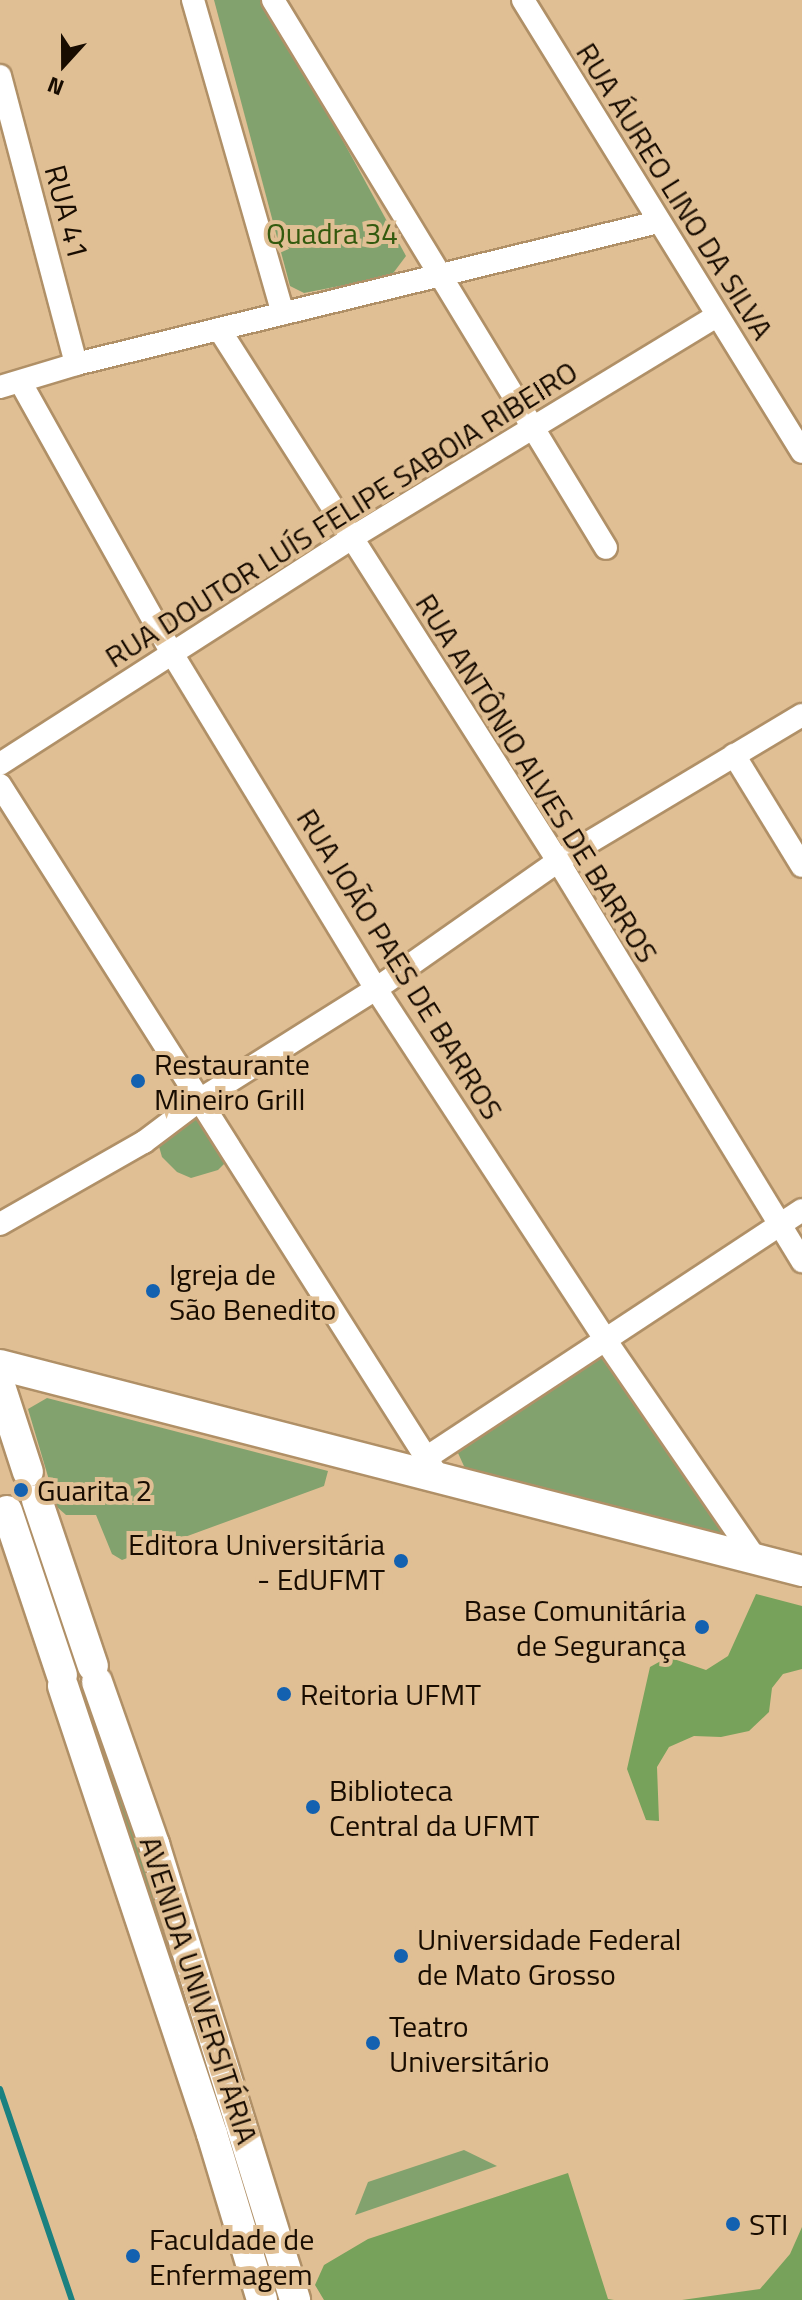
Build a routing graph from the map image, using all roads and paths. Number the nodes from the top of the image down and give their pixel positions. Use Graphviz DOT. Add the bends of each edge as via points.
graph roads {
  1 [pos="193,0"];
  2 [pos="273,0"];
  3 [pos="523,0"];
  4 [pos="0,76"];
  5 [pos="658,222"];
  6 [pos="440,275"];
  7 [pos="283,313"];
  8 [pos="715,317"];
  9 [pos="219,329"];
  10 [pos="76,364"];
  11 [pos="10,385"];
  12 [pos="531,429"];
  13 [pos="802,452"];
  14 [pos="350,539"];
  15 [pos="606,548"];
  16 [pos="173,655"];
  17 [pos="802,715"];
  18 [pos="734,755"];
  19 [pos="0,764"];
  20 [pos="0,785"];
  21 [pos="558,861"];
  22 [pos="802,866"];
  23 [pos="376,989"];
  24 [pos="201,1099"];
  25 [pos="802,1210"];
  26 [pos="0,1224"];
  27 [pos="778,1225"];
  28 [pos="802,1261"];
  29 [pos="604,1338"];
  30 [pos="0,1365"];
  31 [pos="0,1386"];
  32 [pos="433,1468"];
  33 [pos="7,1511"];
  34 [pos="756,1559"];
  35 [pos="802,1571"];
  36 [pos="95,1674"];
  37 [pos="62,1680"];
  38 [pos="262,2300"];
  39 [pos="295,2300"];
  1 -- 7 [label="street"];
  2 -- 6 [label="street"];
  3 -- 5 [label="street, RUA ÁUREO LINO DA SILVA"];
  4 -- 10 [label="street, RUA 41"];
  5 -- 6 [label="street"];
  5 -- 8 [label="street, RUA ÁUREO LINO DA SILVA"];
  6 -- 7 [label="street"];
  6 -- 12 [label="street"];
  7 -- 9 [label="street"];
  8 -- 12 [label="street, RUA DOUTOR LUÍS FELIPE SABOIA RIBEIRO"];
  8 -- 13 [label="street, RUA ÁUREO LINO DA SILVA"];
  9 -- 10 [label="street"];
  9 -- 14 [label="street, RUA ANTÔNIO ALVES DE BARROS"];
  10 -- 11 [label="street"];
  11 -- 16 [label="street, RUA JOÃO PAES DE BARROS"];
  12 -- 14 [label="street, RUA DOUTOR LUÍS FELIPE SABOIA RIBEIRO"];
  12 -- 15 [label="street"];
  14 -- 16 [label="street, RUA DOUTOR LUÍS FELIPE SABOIA RIBEIRO"];
  14 -- 21 [label="street, RUA ANTÔNIO ALVES DE BARROS"];
  16 -- 19 [label="street, RUA DOUTOR LUÍS FELIPE SABOIA RIBEIRO"];
  16 -- 23 [label="street, RUA JOÃO PAES DE BARROS"];
  17 -- 18 [label="street"];
  18 -- 21 [label="street"];
  18 -- 22 [label="street"];
  20 -- 24 [label="street"];
  21 -- 23 [label="street"];
  21 -- 27 [label="street, RUA ANTÔNIO ALVES DE BARROS"];
  23 -- 24 [label="street"];
  23 -- 29 [label="street, RUA JOÃO PAES DE BARROS"];
  24 -- 26 [label="street" via="144,1142"];
  24 -- 32 [label="street"];
  25 -- 27 [label="street"];
  27 -- 28 [label="street, RUA ANTÔNIO ALVES DE BARROS"];
  27 -- 29 [label="street"];
  29 -- 32 [label="street"];
  29 -- 34 [label="street, RUA JOÃO PAES DE BARROS"];
  30 -- 32 [label="street"];
  31 -- 36 [label="street, AVENIDA UNIVERSITÁRIA"];
  32 -- 34 [label="street"];
  33 -- 37 [label="street, AVENIDA UNIVERSITÁRIA"];
  34 -- 35 [label="street"];
  36 -- 37 [label="street" via="92,1692 82,1696 71,1694"];
  36 -- 39 [label="street, AVENIDA UNIVERSITÁRIA" via="158,1857"];
  37 -- 38 [label="street, AVENIDA UNIVERSITÁRIA"];
}
